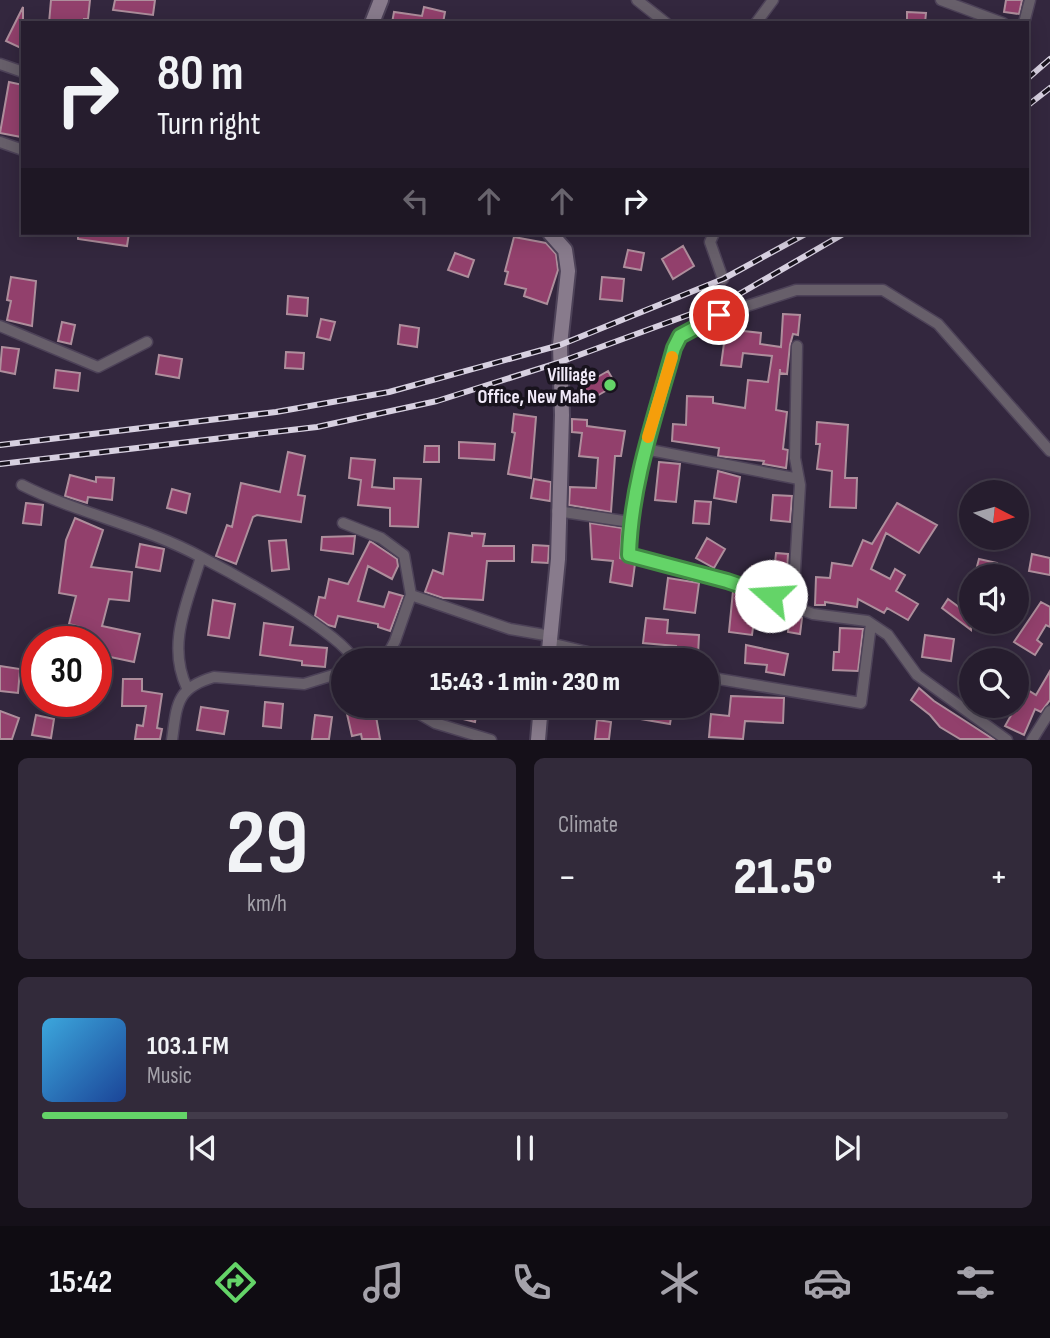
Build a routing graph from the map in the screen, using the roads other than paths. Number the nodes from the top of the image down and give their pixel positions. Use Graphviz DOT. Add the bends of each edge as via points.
graph roads {
  1 [pos="381,0"];
  2 [pos="637,0"];
  3 [pos="773,0"];
  4 [pos="942,0"];
  5 [pos="1030,0"];
  6 [pos="373,21"];
  7 [pos="663,21"];
  8 [pos="757,21"];
  9 [pos="998,21"];
  10 [pos="1025,21"];
  11 [pos="0,64"];
  12 [pos="21,71"];
  13 [pos="0,142"];
  14 [pos="21,149"];
  15 [pos="552,235"];
  16 [pos="713,235"];
  17 [pos="723,279"];
  18 [pos="0,326"];
  19 [pos="147,342"];
  20 [pos="797,346"];
  21 [pos="645,449"];
  22 [pos="1050,452"];
  23 [pos="799,479"];
  24 [pos="22,485"];
  25 [pos="558,511"];
  26 [pos="630,522"];
  27 [pos="343,523"];
  28 [pos="201,557"];
  29 [pos="411,595"];
  30 [pos="793,604"];
  31 [pos="871,624"];
  32 [pos="551,639"];
  33 [pos="343,648"];
  34 [pos="391,648"];
  35 [pos="550,648"];
  36 [pos="581,648"];
  37 [pos="331,676"];
  38 [pos="719,679"];
  39 [pos="187,688"];
  40 [pos="1050,711"];
  41 [pos="426,718"];
  42 [pos="540,718"];
  43 [pos="1035,736"];
  44 [pos="1050,738"];
  45 [pos="173,740"];
  46 [pos="491,740"];
  47 [pos="538,740"];
  48 [pos="1007,740"];
  1 -- 6 [label="main road"];
  2 -- 7 [label="street"];
  3 -- 8 [label="street"];
  4 -- 9 [label="street"];
  5 -- 10 [label="street"];
  11 -- 12 [label="street"];
  13 -- 14 [label="street"];
  15 -- 25 [label="main road" via="568,261 560,345"];
  16 -- 17 [label="street" via="710,242"];
  18 -- 19 [label="street" via="98,367"];
  20 -- 23 [label="street" via="795,446"];
  21 -- 22 [label="street" via="680,336 719,315 796,290 883,290 938,324"];
  21 -- 23 [label="street"];
  21 -- 26 [label="street"];
  23 -- 30 [label="street"];
  24 -- 28 [label="street"];
  25 -- 26 [label="street"];
  25 -- 32 [label="main road"];
  26 -- 30 [label="street" via="629,555"];
  27 -- 29 [label="street" via="381,538 404,555"];
  28 -- 33 [label="street" via="332,636"];
  28 -- 39 [label="street" via="176,645 179,671"];
  29 -- 32 [label="street"];
  29 -- 34 [label="street"];
  30 -- 31 [label="street" via="813,614"];
  31 -- 38 [label="street" via="861,702"];
  31 -- 48 [label="street" via="888,635 917,675"];
  32 -- 35 [label="main road"];
  32 -- 36 [label="street"];
  37 -- 39 [label="street" via="304,684 214,677"];
  39 -- 45 [label="street" via="179,700"];
  40 -- 43 [label="street"];
  41 -- 46 [label="street"];
  42 -- 47 [label="main road"];
  43 -- 44 [label="street"];
}
